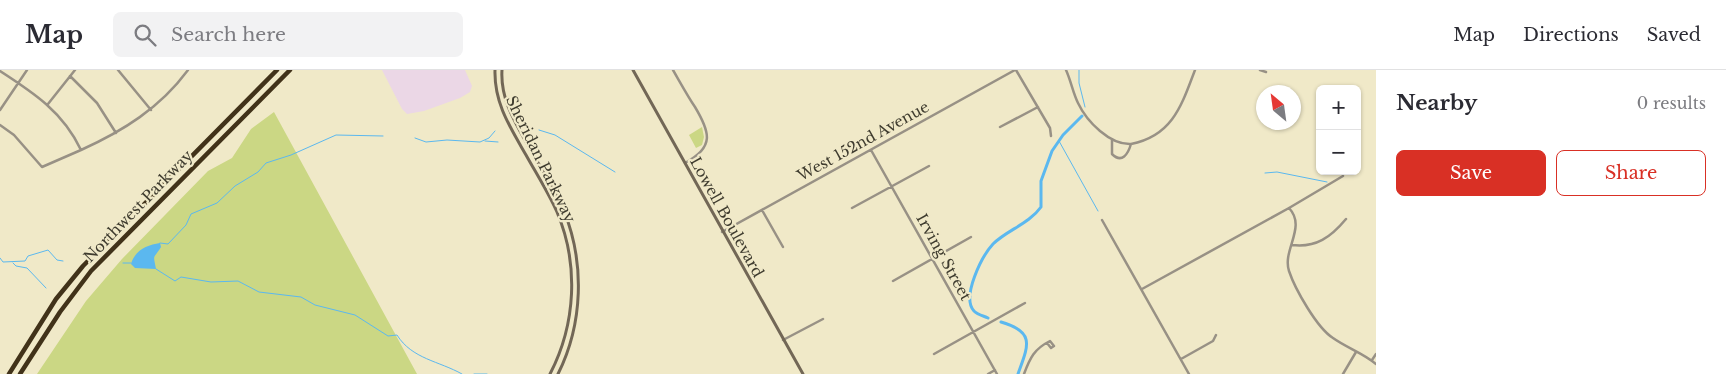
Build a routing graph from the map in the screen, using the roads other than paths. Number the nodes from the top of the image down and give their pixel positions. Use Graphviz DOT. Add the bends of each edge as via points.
graph roads {
  1 [pos="27,70"];
  2 [pos="75,70"];
  3 [pos="118,70"];
  4 [pos="188,70"];
  5 [pos="277,70"];
  6 [pos="290,70"];
  7 [pos="495,70"];
  8 [pos="502,70"];
  9 [pos="633,70"];
  10 [pos="672,70"];
  11 [pos="1016,70"];
  12 [pos="1066,70"];
  13 [pos="1195,70"];
  14 [pos="1260,70"];
  15 [pos="0,71"];
  16 [pos="1266,72"];
  17 [pos="70,76"];
  18 [pos="18,83"];
  19 [pos="48,104"];
  20 [pos="1038,107"];
  21 [pos="0,110"];
  22 [pos="151,110"];
  23 [pos="0,124"];
  24 [pos="1000,127"];
  25 [pos="116,134"];
  26 [pos="1051,136"];
  27 [pos="1112,140"];
  28 [pos="1131,144"];
  29 [pos="81,150"];
  30 [pos="871,150"];
  31 [pos="685,163"];
  32 [pos="929,166"];
  33 [pos="1343,176"];
  34 [pos="891,187"];
  35 [pos="852,208"];
  36 [pos="1289,208"];
  37 [pos="762,210"];
  38 [pos="1346,219"];
  39 [pos="1102,220"];
  40 [pos="722,232"];
  41 [pos="971,237"];
  42 [pos="1292,245"];
  43 [pos="783,247"];
  44 [pos="932,258"];
  45 [pos="893,280"];
  46 [pos="1142,288"];
  47 [pos="1025,303"];
  48 [pos="823,319"];
  49 [pos="973,332"];
  50 [pos="1216,335"];
  51 [pos="783,340"];
  52 [pos="1047,343"];
  53 [pos="1356,352"];
  54 [pos="934,354"];
  55 [pos="1376,354"];
  56 [pos="1181,359"];
  57 [pos="1372,360"];
  58 [pos="1376,364"];
  59 [pos="995,370"];
  60 [pos="9,374"];
  61 [pos="20,374"];
  62 [pos="550,374"];
  63 [pos="558,374"];
  64 [pos="802,374"];
  65 [pos="988,374"];
  66 [pos="997,374"];
  67 [pos="1024,374"];
  68 [pos="1189,374"];
  69 [pos="1343,374"];
  1 -- 18 [label="street"];
  2 -- 17 [label="street"];
  3 -- 22 [label="street"];
  4 -- 22 [label="street"];
  5 -- 60 [label="highway, Northwest Parkway" via="83,266 56,299"];
  6 -- 61 [label="highway, Northwest Parkway" via="97,265 60,312"];
  7 -- 62 [label="main road, Sheridan Parkway" via="501,110 553,205 570,256 572,291 569,320"];
  8 -- 63 [label="main road, Sheridan Parkway" via="508,108 560,202 576,255 579,287 576,317 571,342"];
  9 -- 31 [label="main road, Lowell Boulevard"];
  10 -- 31 [label="street" via="704,122 708,136 701,153"];
  11 -- 20 [label="street"];
  11 -- 30 [label="street, West 152nd Avenue"];
  12 -- 27 [label="street" via="1081,108"];
  13 -- 28 [label="street" via="1173,121 1144,140"];
  14 -- 16 [label="street"];
  15 -- 18 [label="street"];
  17 -- 19 [label="street"];
  17 -- 25 [label="street" via="96,101"];
  18 -- 19 [label="street"];
  18 -- 21 [label="street"];
  19 -- 29 [label="street" via="72,132"];
  20 -- 24 [label="street"];
  20 -- 26 [label="street"];
  22 -- 25 [label="street"];
  23 -- 29 [label="street" via="42,167"];
  25 -- 29 [label="street"];
  27 -- 28 [label="street"];
  27 -- 28 [label="street" via="1110,151 1118,158 1127,155"];
  30 -- 34 [label="street, Irving Street"];
  30 -- 37 [label="street, West 152nd Avenue"];
  31 -- 40 [label="main road, Lowell Boulevard"];
  32 -- 34 [label="street"];
  33 -- 36 [label="street"];
  34 -- 35 [label="street"];
  34 -- 44 [label="street, Irving Street"];
  36 -- 42 [label="street" via="1296,222"];
  36 -- 46 [label="street"];
  37 -- 40 [label="street, West 152nd Avenue"];
  37 -- 43 [label="street"];
  38 -- 42 [label="street" via="1316,244 1306,247"];
  39 -- 46 [label="street"];
  40 -- 51 [label="main road, Lowell Boulevard"];
  41 -- 44 [label="street"];
  42 -- 53 [label="street" via="1289,271 1318,323 1328,335"];
  44 -- 45 [label="street"];
  44 -- 49 [label="street, Irving Street"];
  46 -- 56 [label="street"];
  47 -- 49 [label="street"];
  48 -- 51 [label="street"];
  49 -- 54 [label="street"];
  49 -- 59 [label="street, Irving Street"];
  50 -- 56 [label="street"];
  51 -- 64 [label="main road, Lowell Boulevard"];
  52 -- 67 [label="street" via="1033,352"];
  53 -- 57 [label="street"];
  53 -- 69 [label="street"];
  55 -- 57 [label="street"];
  56 -- 68 [label="street"];
  57 -- 58 [label="street"];
  59 -- 65 [label="street"];
  59 -- 66 [label="street, Irving Street"];
}
